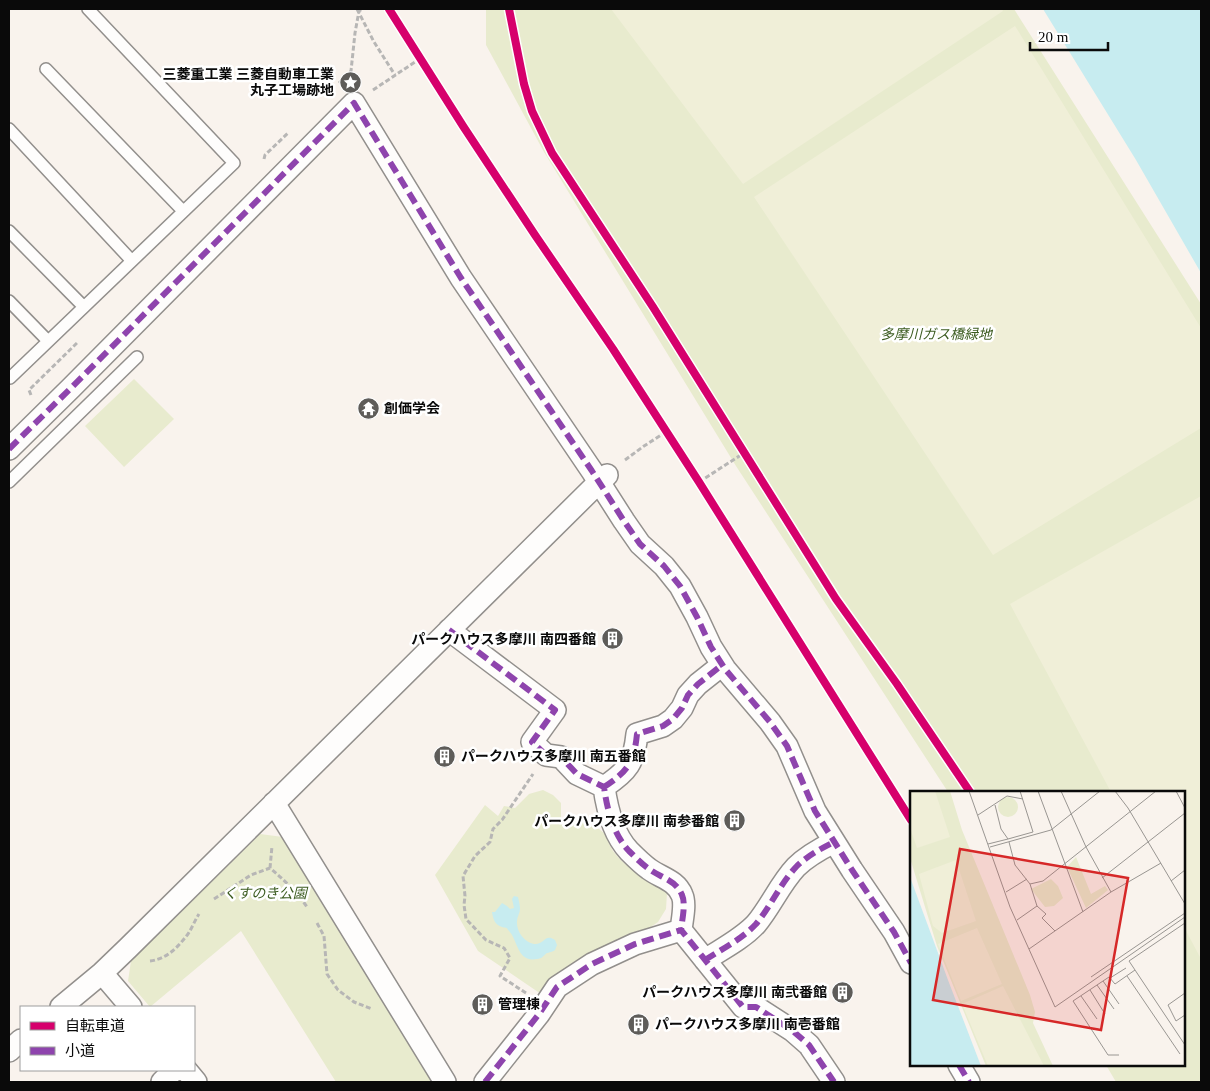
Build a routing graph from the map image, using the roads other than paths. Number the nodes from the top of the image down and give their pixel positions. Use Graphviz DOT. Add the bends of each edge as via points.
graph roads {
  1 [pos="88,9"];
  2 [pos="46,69"];
  3 [pos="9,129"];
  4 [pos="183,211"];
  5 [pos="9,231"];
  6 [pos="132,261"];
  7 [pos="9,301"];
  8 [pos="84,307"];
  9 [pos="48,341"];
  10 [pos="137,357"];
  11 [pos="9,377"];
  12 [pos="9,449"];
  13 [pos="603,478"];
  14 [pos="9,482"];
  15 [pos="449,630"];
  16 [pos="722,665"];
  17 [pos="604,787"];
  18 [pos="274,803"];
  19 [pos="834,842"];
  20 [pos="681,930"];
  21 [pos="706,960"];
  22 [pos="910,961"];
  23 [pos="102,973"];
  24 [pos="62,1006"];
  25 [pos="130,1006"];
  26 [pos="20,1041"];
  27 [pos="9,1051"];
  28 [pos="960,1066"];
  29 [pos="173,1071"];
  30 [pos="187,1071"];
  31 [pos="162,1082"];
  32 [pos="196,1082"];
  33 [pos="445,1082"];
  34 [pos="485,1082"];
  35 [pos="834,1082"];
  36 [pos="969,1082"];
  1 -- 4 [label="lane" via="234,163"];
  2 -- 4 [label="lane"];
  3 -- 6 [label="lane"];
  4 -- 6 [label="lane"];
  5 -- 8 [label="lane"];
  6 -- 8 [label="lane"];
  7 -- 9 [label="lane"];
  8 -- 9 [label="lane"];
  9 -- 11 [label="lane"];
  10 -- 14 [label="lane"];
  12 -- 13 [label="street" via="354,103 462,278"];
  13 -- 15 [label="street"];
  13 -- 16 [label="street" via="624,521 640,544 680,586"];
  15 -- 17 [label="street" via="555,710 532,742 546,755 561,757 577,774"];
  15 -- 18 [label="street"];
  16 -- 17 [label="street" via="688,695 673,718 663,726 637,734 631,762 624,772"];
  16 -- 19 [label="street" via="787,746 815,811"];
  17 -- 20 [label="street" via="607,807 618,836 628,851 650,870 672,881 682,895"];
  18 -- 23 [label="street"];
  18 -- 33 [label="street"];
  19 -- 21 [label="street" via="814,852 796,867 754,926"];
  19 -- 22 [label="street"];
  20 -- 21 [label="street"];
  20 -- 34 [label="street" via="634,944 592,964 557,987"];
  21 -- 35 [label="street" via="743,1007 756,1007 794,1031 809,1045"];
  23 -- 24 [label="street"];
  23 -- 25 [label="street"];
  26 -- 27 [label="street"];
  28 -- 36 [label="street"];
  29 -- 31 [label="street"];
  30 -- 32 [label="street"];
}
